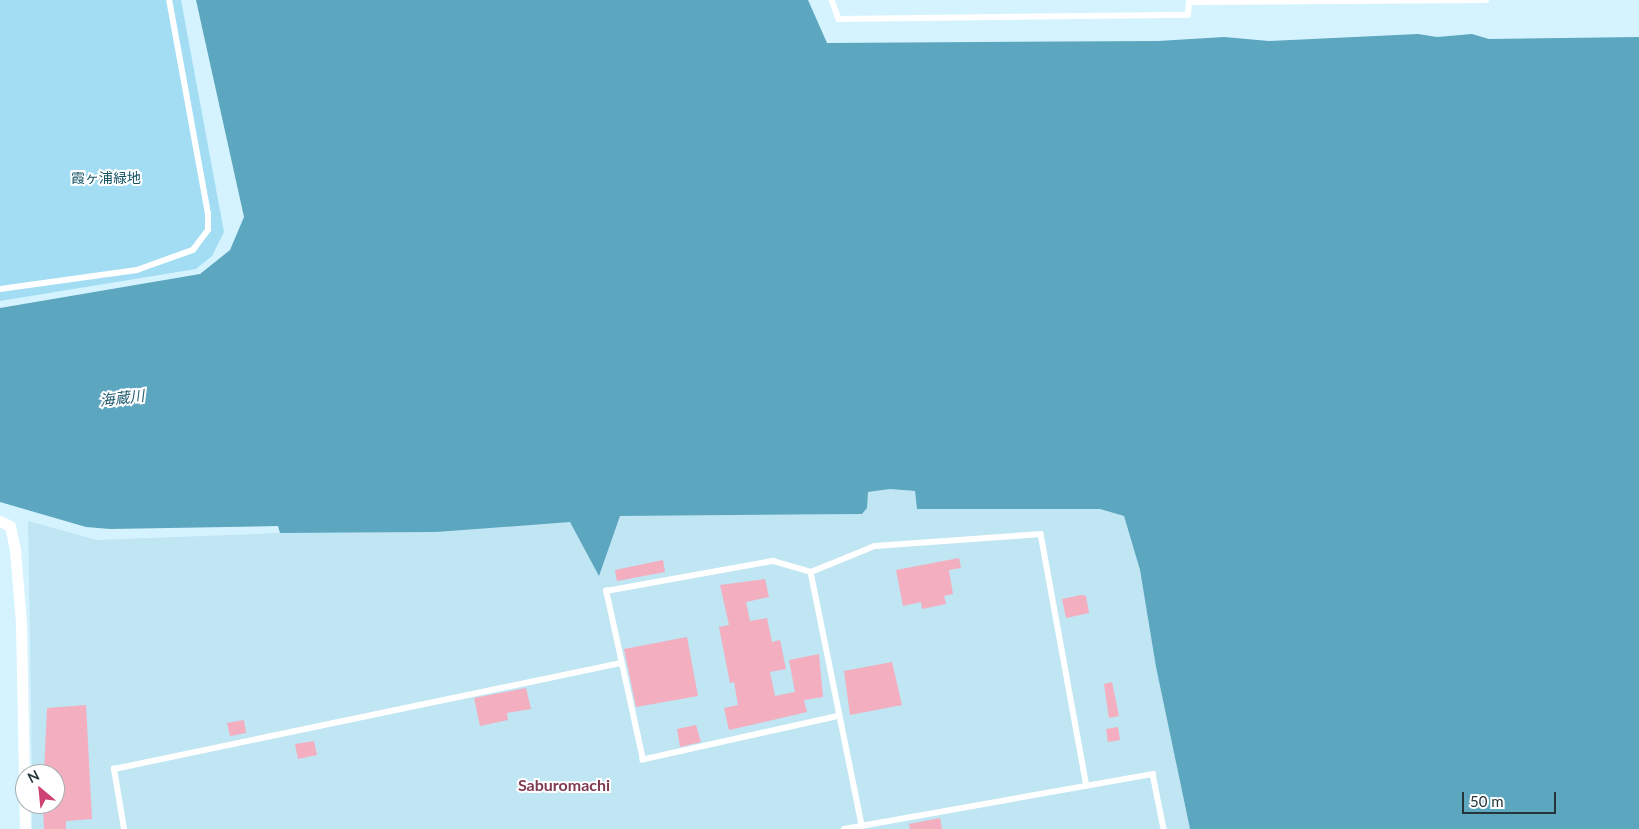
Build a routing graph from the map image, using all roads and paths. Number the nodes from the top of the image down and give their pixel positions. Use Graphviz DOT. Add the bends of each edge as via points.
graph roads {
  1 [pos="169,0"];
  2 [pos="832,0"];
  3 [pos="1451,0"];
  4 [pos="1486,0"];
  5 [pos="1189,1"];
  6 [pos="0,289"];
  7 [pos="0,521"];
  8 [pos="811,572"];
  9 [pos="621,663"];
  10 [pos="840,716"];
  11 [pos="1087,786"];
  12 [pos="862,826"];
  13 [pos="25,829"];
  14 [pos="124,829"];
  15 [pos="844,829"];
  16 [pos="1164,829"];
  1 -- 6 [label="lane" via="208,214 208,230 193,250 136,270"];
  2 -- 5 [label="lane" via="839,19 1188,16"];
  3 -- 4 [label="lane"];
  3 -- 5 [label="lane"];
  7 -- 13 [label="street" via="10,526 15,550"];
  8 -- 9 [label="lane" via="773,561 606,591"];
  8 -- 10 [label="lane"];
  8 -- 11 [label="lane" via="875,546 1041,534"];
  9 -- 10 [label="lane" via="643,760"];
  9 -- 14 [label="lane" via="114,768"];
  10 -- 12 [label="lane"];
  11 -- 12 [label="lane"];
  11 -- 16 [label="lane" via="1153,774"];
  12 -- 15 [label="lane"];
}
